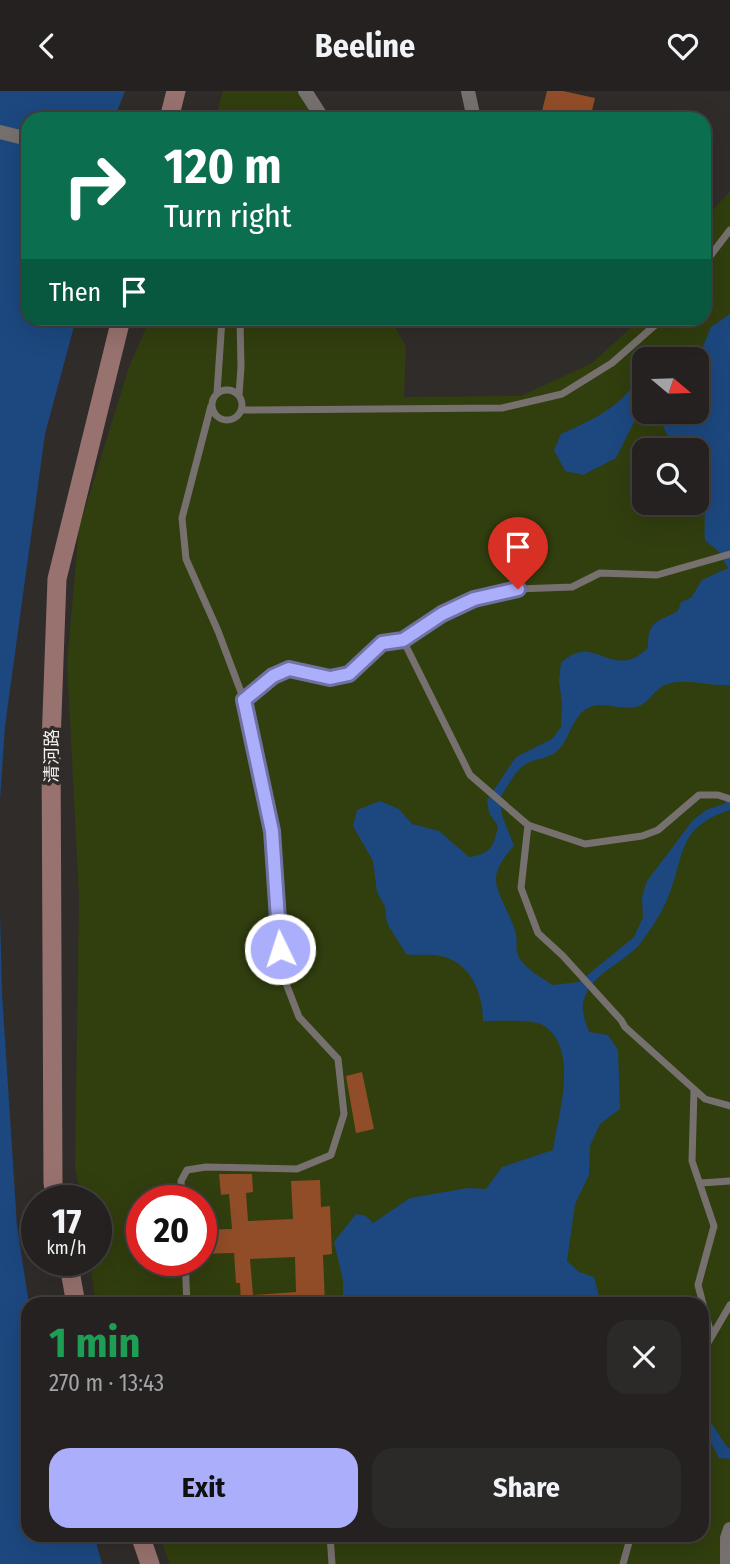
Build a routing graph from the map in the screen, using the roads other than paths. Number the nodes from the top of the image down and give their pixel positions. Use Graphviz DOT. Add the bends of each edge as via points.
graph roads {
  1 [pos="176,91"];
  2 [pos="305,91"];
  3 [pos="468,91"];
  4 [pos="171,112"];
  5 [pos="318,112"];
  6 [pos="472,112"];
  7 [pos="0,132"];
  8 [pos="21,137"];
  9 [pos="730,230"];
  10 [pos="711,255"];
  11 [pos="119,326"];
  12 [pos="222,326"];
  13 [pos="240,326"];
  14 [pos="654,326"];
  15 [pos="217,393"];
  16 [pos="239,395"];
  17 [pos="211,406"];
  18 [pos="242,410"];
  19 [pos="730,554"];
  20 [pos="403,640"];
  21 [pos="244,700"];
  22 [pos="730,799"];
  23 [pos="528,825"];
  24 [pos="694,1090"];
  25 [pos="730,1106"];
  26 [pos="730,1181"];
  27 [pos="701,1183"];
  28 [pos="52,1185"];
  29 [pos="181,1185"];
  30 [pos="71,1276"];
  31 [pos="186,1276"];
  32 [pos="75,1297"];
  33 [pos="187,1297"];
  34 [pos="701,1297"];
  35 [pos="730,1305"];
  36 [pos="709,1326"];
  37 [pos="711,1334"];
  38 [pos="709,1338"];
  39 [pos="730,1529"];
  40 [pos="142,1542"];
  41 [pos="330,1542"];
  42 [pos="629,1542"];
  43 [pos="150,1564"];
  44 [pos="332,1564"];
  45 [pos="623,1564"];
  46 [pos="727,1564"];
  1 -- 4 [label="street"];
  2 -- 5 [label="street"];
  3 -- 6 [label="street"];
  7 -- 8 [label="street"];
  9 -- 10 [label="lane"];
  11 -- 28 [label="street, 清河路" via="57,579 51,743"];
  12 -- 15 [label="lane"];
  13 -- 16 [label="lane"];
  14 -- 18 [label="lane" via="612,363 562,394 502,408"];
  15 -- 16 [label="lane" via="226,389"];
  15 -- 17 [label="lane"];
  16 -- 18 [label="lane"];
  17 -- 18 [label="lane" via="215,416 225,421"];
  17 -- 21 [label="lane" via="182,518 186,559"];
  19 -- 20 [label="lane" via="657,575 600,573 572,587 518,589 474,599"];
  20 -- 21 [label="lane" via="382,643 349,674 330,678 289,669"];
  20 -- 23 [label="lane" via="470,775"];
  21 -- 29 [label="lane" via="272,831 282,973 299,1017 338,1059 344,1114 331,1155 297,1168 187,1170"];
  22 -- 23 [label="lane" via="699,795 658,829 608,841 585,843"];
  23 -- 24 [label="lane" via="521,888 538,933 625,1027"];
  24 -- 25 [label="lane" via="705,1099"];
  24 -- 27 [label="lane" via="692,1161"];
  26 -- 27 [label="lane"];
  27 -- 34 [label="lane" via="714,1226 698,1285"];
  30 -- 32 [label="street"];
  31 -- 33 [label="lane"];
  35 -- 37 [label="lane"];
  36 -- 37 [label="lane"];
  37 -- 38 [label="lane"];
  39 -- 46 [label="street"];
  40 -- 43 [label="street"];
  41 -- 44 [label="lane"];
  42 -- 45 [label="lane"];
}
